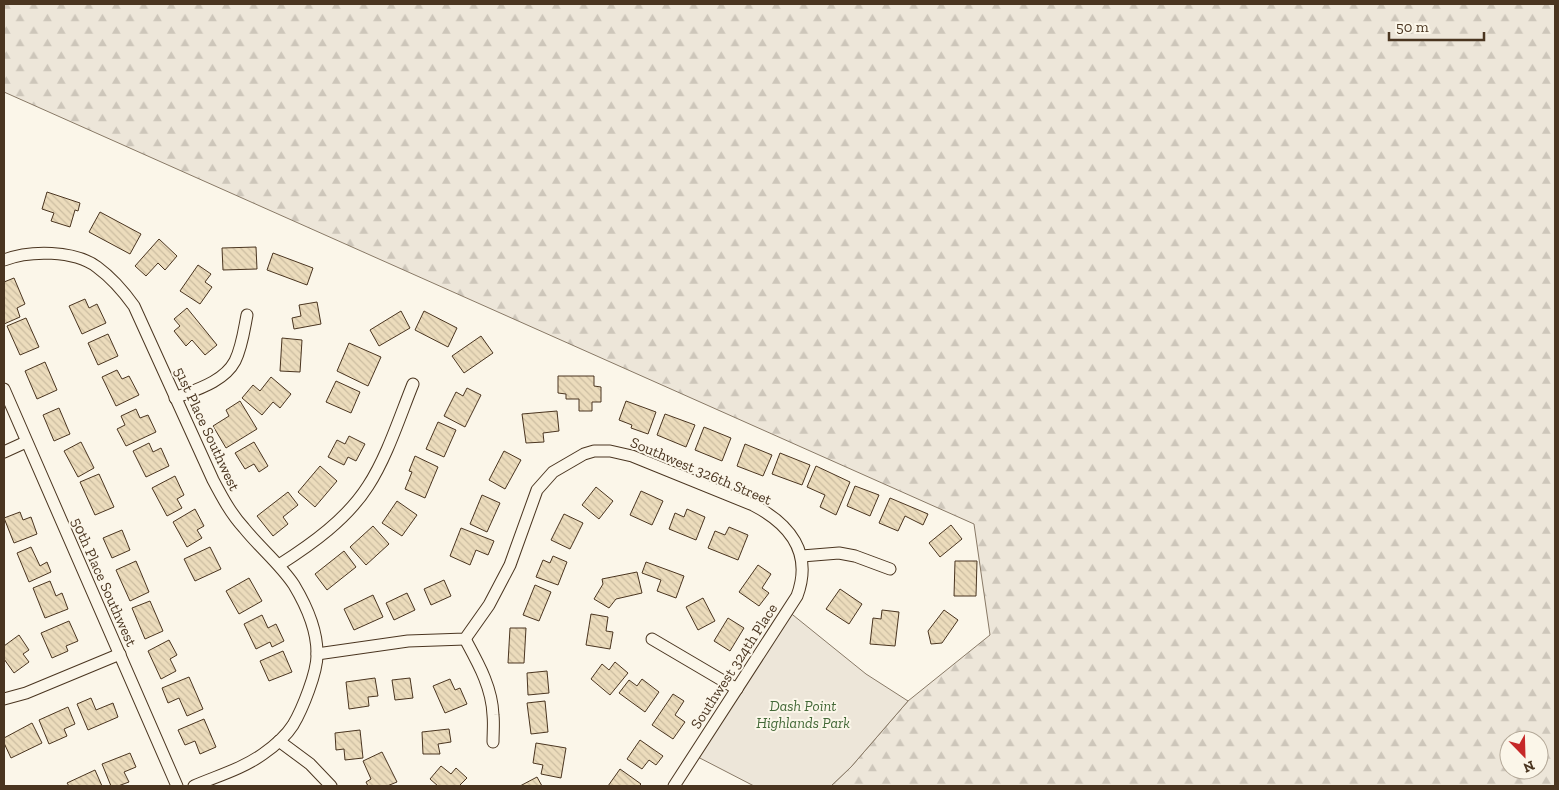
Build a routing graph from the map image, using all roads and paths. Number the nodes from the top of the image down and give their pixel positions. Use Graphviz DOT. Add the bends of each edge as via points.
graph roads {
  1 [pos="4,260"];
  2 [pos="247,315"];
  3 [pos="412,384"];
  4 [pos="4,389"];
  5 [pos="175,398"];
  6 [pos="26,442"];
  7 [pos="4,452"];
  8 [pos="802,556"];
  9 [pos="279,565"];
  10 [pos="890,569"];
  11 [pos="652,638"];
  12 [pos="465,639"];
  13 [pos="120,654"];
  14 [pos="317,654"];
  15 [pos="737,689"];
  16 [pos="4,699"];
  17 [pos="279,741"];
  18 [pos="493,742"];
  19 [pos="177,786"];
  20 [pos="194,786"];
  21 [pos="331,786"];
  22 [pos="674,786"];
  1 -- 5 [label="street, 51st Place Southwest" via="36,253 59,254 96,266 125,292 134,306"];
  2 -- 5 [label="street" via="235,362 208,384"];
  3 -- 9 [label="street" via="368,487 346,514"];
  4 -- 6 [label="street, 50th Place Southwest"];
  5 -- 9 [label="street, 51st Place Southwest" via="225,502 242,526"];
  6 -- 7 [label="street"];
  6 -- 13 [label="street, 50th Place Southwest"];
  8 -- 10 [label="street" via="839,553"];
  8 -- 12 [label="street, Southwest 326th Street" via="779,522 768,513 632,456 594,451 553,472 537,490 510,565 489,605"];
  8 -- 15 [label="street, Southwest 324th Place" via="802,584 797,596"];
  9 -- 14 [label="street, 51st Place Southwest" via="305,606"];
  11 -- 15 [label="street"];
  12 -- 14 [label="street" via="408,641"];
  12 -- 18 [label="street" via="480,665 491,701"];
  13 -- 16 [label="street"];
  13 -- 19 [label="street, 50th Place Southwest"];
  14 -- 17 [label="street, 51st Place Southwest" via="301,708"];
  15 -- 22 [label="street, Southwest 324th Place"];
  17 -- 20 [label="street, 51st Place Southwest" via="246,764"];
  17 -- 21 [label="street" via="310,764"];
}
